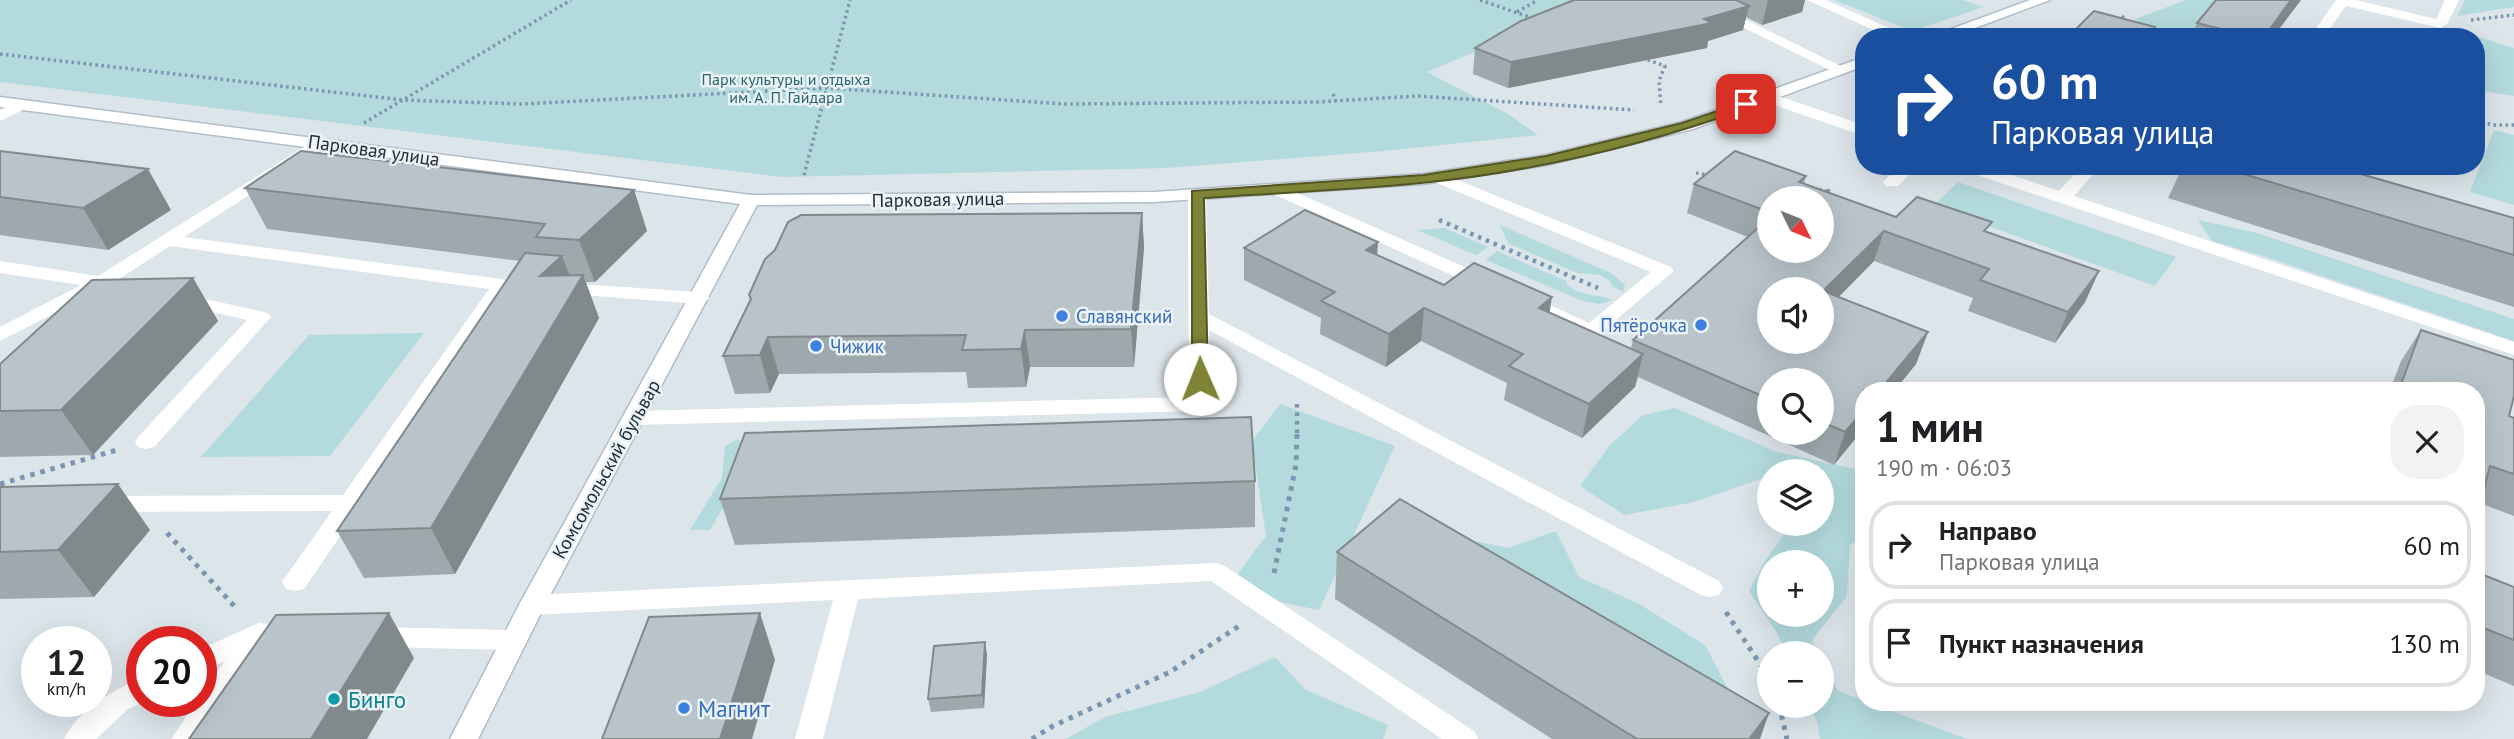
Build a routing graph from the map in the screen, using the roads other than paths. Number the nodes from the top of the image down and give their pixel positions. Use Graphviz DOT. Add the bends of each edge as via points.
graph roads {
  1 [pos="1694,0"];
  2 [pos="1814,0"];
  3 [pos="2043,0"];
  4 [pos="2452,0"];
  5 [pos="1881,28"];
  6 [pos="1962,28"];
  7 [pos="2323,28"];
  8 [pos="1855,64"];
  9 [pos="1839,69"];
  10 [pos="1766,97"];
  11 [pos="0,102"];
  12 [pos="21,105"];
  13 [pos="0,116"];
  14 [pos="1855,128"];
  15 [pos="320,142"];
  16 [pos="1899,175"];
  17 [pos="1994,175"];
  18 [pos="2084,175"];
  19 [pos="1438,177"];
  20 [pos="1892,182"];
  21 [pos="1279,190"];
  22 [pos="1197,194"];
  23 [pos="2062,198"];
  24 [pos="751,200"];
  25 [pos="166,240"];
  26 [pos="0,267"];
  27 [pos="101,282"];
  28 [pos="127,288"];
  29 [pos="542,288"];
  30 [pos="167,297"];
  31 [pos="700,298"];
  32 [pos="1199,317"];
  33 [pos="0,335"];
  34 [pos="2514,349"];
  35 [pos="634,418"];
  36 [pos="145,442"];
  37 [pos="350,503"];
  38 [pos="76,505"];
  39 [pos="295,582"];
  40 [pos="1710,588"];
  41 [pos="848,590"];
  42 [pos="531,605"];
  43 [pos="259,634"];
  44 [pos="312,635"];
  45 [pos="351,636"];
  46 [pos="514,640"];
  47 [pos="217,654"];
  48 [pos="126,698"];
  49 [pos="78,739"];
  50 [pos="185,739"];
  51 [pos="464,739"];
  52 [pos="809,739"];
  53 [pos="1464,739"];
  1 -- 9 [label="street"];
  2 -- 5 [label="street"];
  3 -- 6 [label="street"];
  4 -- 7 [label="street" via="2440,24 2342,1"];
  8 -- 9 [label="street, Парковая улица"];
  9 -- 10 [label="street, Парковая улица"];
  10 -- 14 [label="street"];
  10 -- 19 [label="street, Парковая улица" via="1686,126 1599,149"];
  11 -- 12 [label="street, Парковая улица"];
  12 -- 13 [label="street"];
  12 -- 15 [label="street, Парковая улица"];
  15 -- 24 [label="street, Парковая улица"];
  15 -- 25 [label="street"];
  16 -- 20 [label="street"];
  17 -- 23 [label="street"];
  18 -- 23 [label="street"];
  19 -- 21 [label="street, Парковая улица"];
  19 -- 21 [label="street" via="1664,271 1591,331"];
  21 -- 22 [label="street, Парковая улица"];
  22 -- 24 [label="street, Парковая улица"];
  22 -- 32 [label="street"];
  23 -- 34 [label="street"];
  24 -- 31 [label="street, Комсомольский бульвар"];
  25 -- 27 [label="street"];
  25 -- 37 [label="street" via="508,286"];
  26 -- 27 [label="street"];
  27 -- 28 [label="street"];
  27 -- 33 [label="street"];
  29 -- 31 [label="street"];
  30 -- 36 [label="street" via="261,317"];
  31 -- 35 [label="street, Комсомольский бульвар"];
  32 -- 35 [label="street" via="1200,404"];
  32 -- 40 [label="street"];
  35 -- 42 [label="street, Комсомольский бульвар"];
  37 -- 38 [label="street"];
  37 -- 39 [label="street"];
  41 -- 42 [label="street"];
  41 -- 52 [label="street"];
  41 -- 53 [label="street" via="1216,572"];
  42 -- 46 [label="street, Комсомольский бульвар"];
  43 -- 44 [label="street"];
  43 -- 47 [label="street"];
  43 -- 50 [label="street"];
  45 -- 46 [label="street"];
  46 -- 51 [label="street, Комсомольский бульвар"];
  48 -- 49 [label="street"];
}
